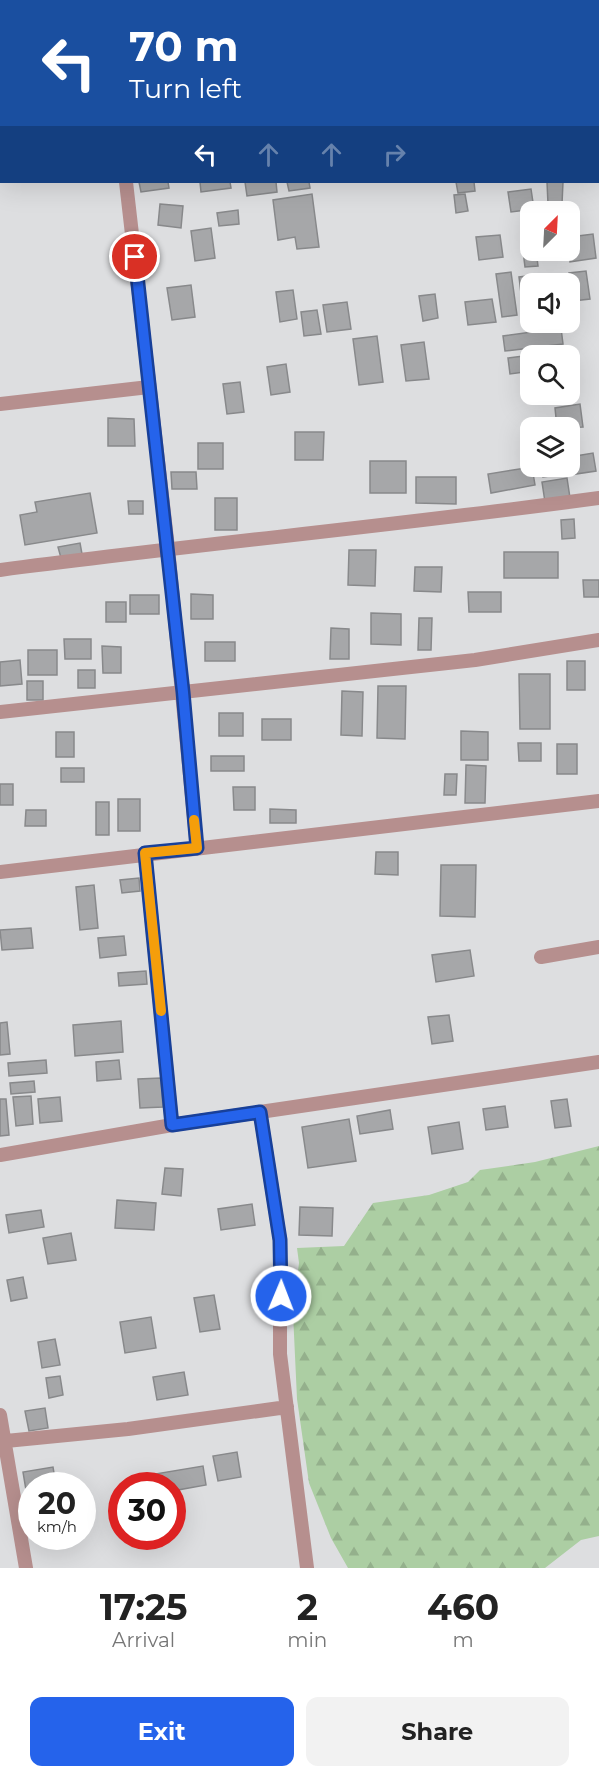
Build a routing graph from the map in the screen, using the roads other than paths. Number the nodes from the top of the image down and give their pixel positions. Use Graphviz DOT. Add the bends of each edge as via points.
graph roads {
  1 [pos="126,183"];
  2 [pos="149,387"];
  3 [pos="0,404"];
  4 [pos="599,498"];
  5 [pos="168,548"];
  6 [pos="0,570"];
  7 [pos="599,640"];
  8 [pos="183,692"];
  9 [pos="0,712"];
  10 [pos="599,801"];
  11 [pos="197,848"];
  12 [pos="145,853"];
  13 [pos="0,872"];
  14 [pos="599,947"];
  15 [pos="541,957"];
  16 [pos="599,1062"];
  17 [pos="260,1112"];
  18 [pos="172,1125"];
  19 [pos="0,1155"];
  20 [pos="287,1407"];
  21 [pos="0,1415"];
  22 [pos="6,1441"];
  23 [pos="26,1568"];
  24 [pos="307,1568"];
  1 -- 2 [label="street"];
  2 -- 3 [label="street"];
  2 -- 5 [label="street"];
  4 -- 5 [label="street"];
  5 -- 6 [label="street"];
  5 -- 8 [label="street"];
  7 -- 8 [label="street" via="475,660"];
  8 -- 9 [label="street"];
  8 -- 11 [label="street"];
  10 -- 11 [label="street"];
  11 -- 12 [label="street"];
  12 -- 13 [label="street"];
  12 -- 18 [label="street"];
  14 -- 15 [label="street"];
  16 -- 17 [label="street"];
  17 -- 18 [label="street"];
  17 -- 20 [label="street" via="280,1240 280,1354"];
  18 -- 19 [label="street"];
  20 -- 22 [label="street" via="128,1430"];
  20 -- 24 [label="street"];
  21 -- 22 [label="street"];
  22 -- 23 [label="street"];
}
